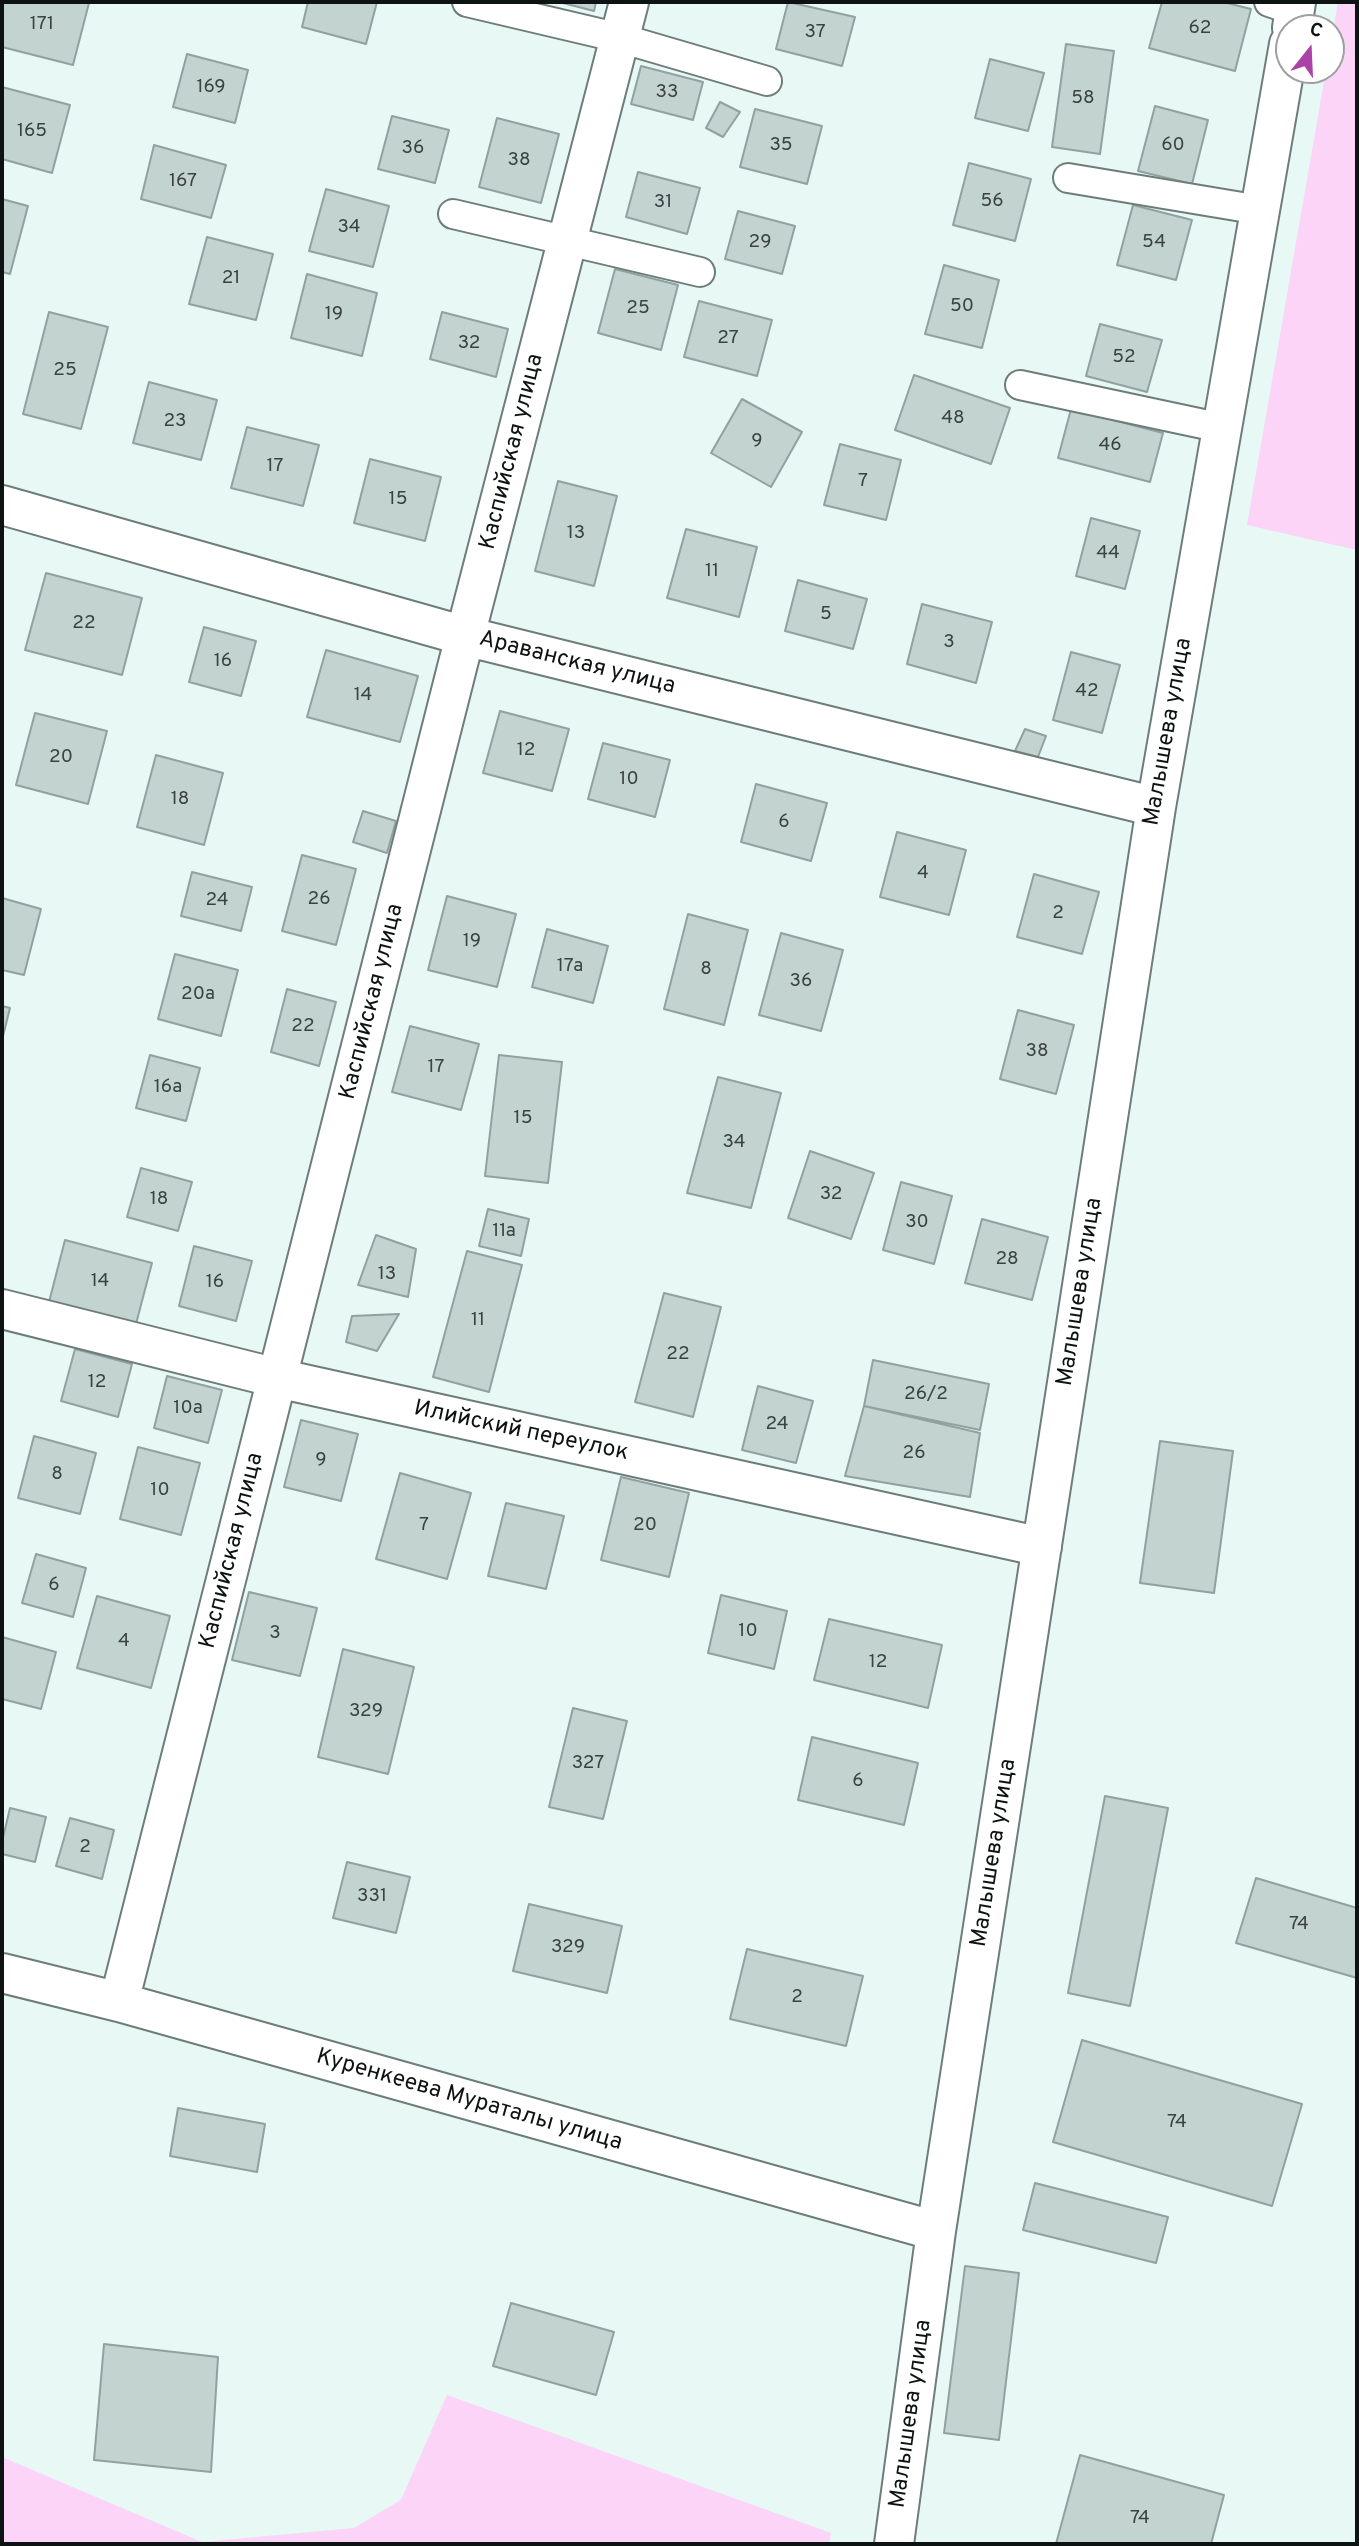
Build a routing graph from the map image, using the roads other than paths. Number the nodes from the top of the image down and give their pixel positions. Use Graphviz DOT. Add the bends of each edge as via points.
graph roads {
  1 [pos="467,2"];
  2 [pos="629,2"];
  3 [pos="620,38"];
  4 [pos="767,81"];
  5 [pos="1278,84"];
  6 [pos="1068,178"];
  7 [pos="1260,210"];
  8 [pos="453,214"];
  9 [pos="568,240"];
  10 [pos="700,272"];
  11 [pos="1020,385"];
  12 [pos="1222,428"];
  13 [pos="2,505"];
  14 [pos="465,636"];
  15 [pos="1156,807"];
  16 [pos="2,1309"];
  17 [pos="277,1378"];
  18 [pos="1042,1547"];
  19 [pos="2,1973"];
  20 [pos="119,2003"];
  21 [pos="936,2231"];
  22 [pos="894,2544"];
  1 -- 3 [label="lane"];
  2 -- 3 [label="street, Каспийская улица"];
  3 -- 4 [label="lane"];
  3 -- 9 [label="street, Каспийская улица"];
  5 -- 7 [label="street, Малышева улица"];
  6 -- 7 [label="lane"];
  7 -- 12 [label="street, Малышева улица"];
  8 -- 9 [label="lane"];
  9 -- 10 [label="lane"];
  9 -- 14 [label="street, Каспийская улица"];
  11 -- 12 [label="lane"];
  12 -- 15 [label="street, Малышева улица"];
  13 -- 14 [label="street, Араванская улица"];
  14 -- 15 [label="street, Араванская улица"];
  14 -- 17 [label="street, Каспийская улица"];
  15 -- 18 [label="street, Малышева улица"];
  16 -- 17 [label="street, Илийский переулок"];
  17 -- 18 [label="street, Илийский переулок"];
  17 -- 20 [label="street, Каспийская улица"];
  18 -- 21 [label="street, Малышева улица"];
  19 -- 20 [label="street, Куренкеева Мураталы улица"];
  20 -- 21 [label="street, Куренкеева Мураталы улица"];
  21 -- 22 [label="street, Малышева улица"];
}
